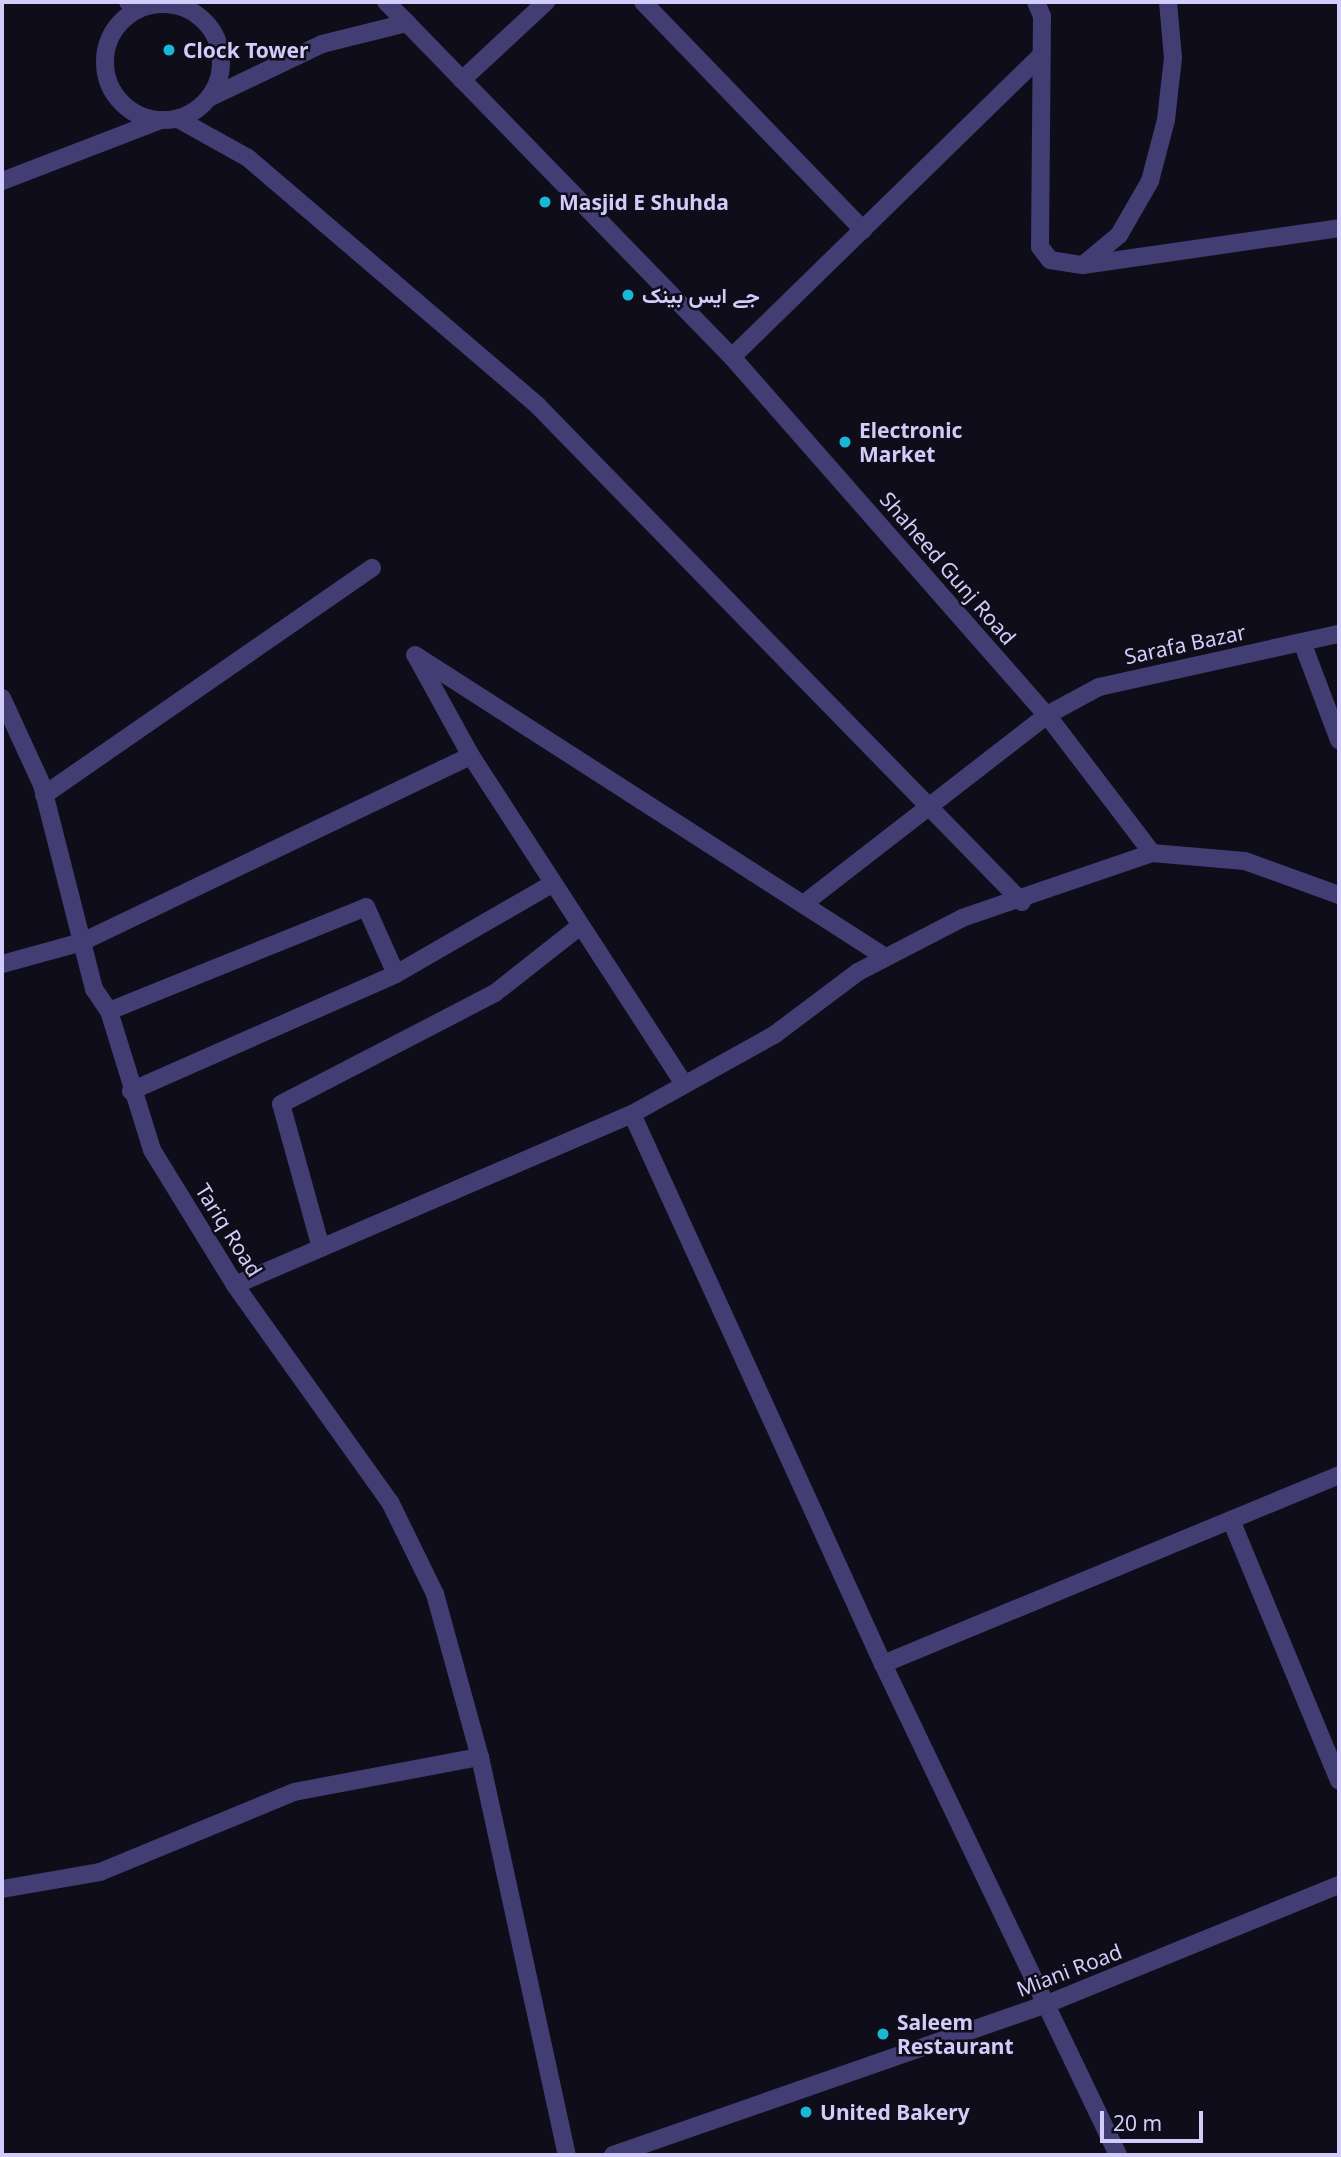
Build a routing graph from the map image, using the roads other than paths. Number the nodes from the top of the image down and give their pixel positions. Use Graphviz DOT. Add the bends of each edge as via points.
graph roads {
  1 [pos="195,2"];
  2 [pos="386,2"];
  3 [pos="546,2"];
  4 [pos="643,2"];
  5 [pos="1036,2"];
  6 [pos="1168,2"];
  7 [pos="174,5"];
  8 [pos="132,6"];
  9 [pos="407,23"];
  10 [pos="1040,56"];
  11 [pos="462,80"];
  12 [pos="209,98"];
  13 [pos="178,119"];
  14 [pos="158,121"];
  15 [pos="2,181"];
  16 [pos="1339,228"];
  17 [pos="863,230"];
  18 [pos="1083,265"];
  19 [pos="732,357"];
  20 [pos="372,568"];
  21 [pos="1339,634"];
  22 [pos="1302,642"];
  23 [pos="2,698"];
  24 [pos="1047,715"];
  25 [pos="1339,740"];
  26 [pos="471,755"];
  27 [pos="44,795"];
  28 [pos="931,809"];
  29 [pos="1152,853"];
  30 [pos="552,884"];
  31 [pos="1339,895"];
  32 [pos="806,902"];
  33 [pos="1022,902"];
  34 [pos="579,927"];
  35 [pos="82,942"];
  36 [pos="885,957"];
  37 [pos="2,964"];
  38 [pos="396,974"];
  39 [pos="108,1011"];
  40 [pos="683,1082"];
  41 [pos="131,1091"];
  42 [pos="632,1114"];
  43 [pos="321,1248"];
  44 [pos="235,1285"];
  45 [pos="1339,1475"];
  46 [pos="1231,1520"];
  47 [pos="883,1664"];
  48 [pos="480,1757"];
  49 [pos="1339,1781"];
  50 [pos="1339,1885"];
  51 [pos="2,1889"];
  52 [pos="1047,2004"];
  53 [pos="567,2155"];
  54 [pos="613,2155"];
  55 [pos="1118,2155"];
  1 -- 7 [label="street"];
  2 -- 9 [label="street, Shaheed Gunj Road"];
  3 -- 11 [label="street"];
  4 -- 17 [label="street"];
  5 -- 10 [label="street"];
  6 -- 18 [label="street" via="1172,58 1166,120 1150,181 1119,234"];
  7 -- 8 [label="street"];
  7 -- 12 [label="street" via="208,25 218,42 222,61"];
  8 -- 14 [label="street" via="110,36 105,73 123,106"];
  9 -- 11 [label="street, Shaheed Gunj Road"];
  9 -- 12 [label="street" via="322,44"];
  10 -- 17 [label="street"];
  10 -- 18 [label="street" via="1040,247 1050,260"];
  11 -- 19 [label="street, Shaheed Gunj Road"];
  12 -- 13 [label="street"];
  13 -- 14 [label="street"];
  13 -- 28 [label="street" via="248,158 538,406"];
  14 -- 15 [label="street"];
  16 -- 18 [label="street"];
  17 -- 19 [label="street"];
  19 -- 24 [label="street, Shaheed Gunj Road"];
  20 -- 27 [label="street"];
  21 -- 22 [label="street, Sarafa Bazar"];
  22 -- 24 [label="street, Sarafa Bazar" via="1099,687"];
  22 -- 25 [label="street"];
  23 -- 27 [label="street, Tariq Road"];
  24 -- 28 [label="street, Sarafa Bazar"];
  24 -- 29 [label="street, Shaheed Gunj Road"];
  26 -- 30 [label="street"];
  26 -- 32 [label="street" via="415,655"];
  26 -- 35 [label="street"];
  27 -- 35 [label="street, Tariq Road"];
  28 -- 32 [label="street, Sarafa Bazar"];
  28 -- 33 [label="street"];
  29 -- 31 [label="street" via="1245,861"];
  29 -- 33 [label="street"];
  30 -- 34 [label="street"];
  30 -- 38 [label="street"];
  32 -- 36 [label="street"];
  33 -- 36 [label="street" via="962,918"];
  34 -- 40 [label="street"];
  34 -- 43 [label="street" via="495,993 281,1104"];
  35 -- 37 [label="street"];
  35 -- 39 [label="street, Tariq Road" via="94,989"];
  36 -- 40 [label="street" via="774,1035"];
  38 -- 39 [label="street" via="366,907"];
  38 -- 41 [label="street"];
  39 -- 41 [label="street, Tariq Road"];
  40 -- 42 [label="street"];
  41 -- 44 [label="street, Tariq Road" via="152,1150"];
  42 -- 43 [label="street"];
  42 -- 47 [label="street"];
  43 -- 44 [label="street"];
  44 -- 48 [label="street, Tariq Road" via="390,1502 435,1594"];
  45 -- 46 [label="street"];
  46 -- 47 [label="street"];
  46 -- 49 [label="street"];
  47 -- 52 [label="street"];
  48 -- 51 [label="street" via="294,1792 100,1872"];
  48 -- 53 [label="street, Tariq Road"];
  50 -- 52 [label="street, Miani Road"];
  52 -- 54 [label="street, Miani Road"];
  52 -- 55 [label="street"];
}
